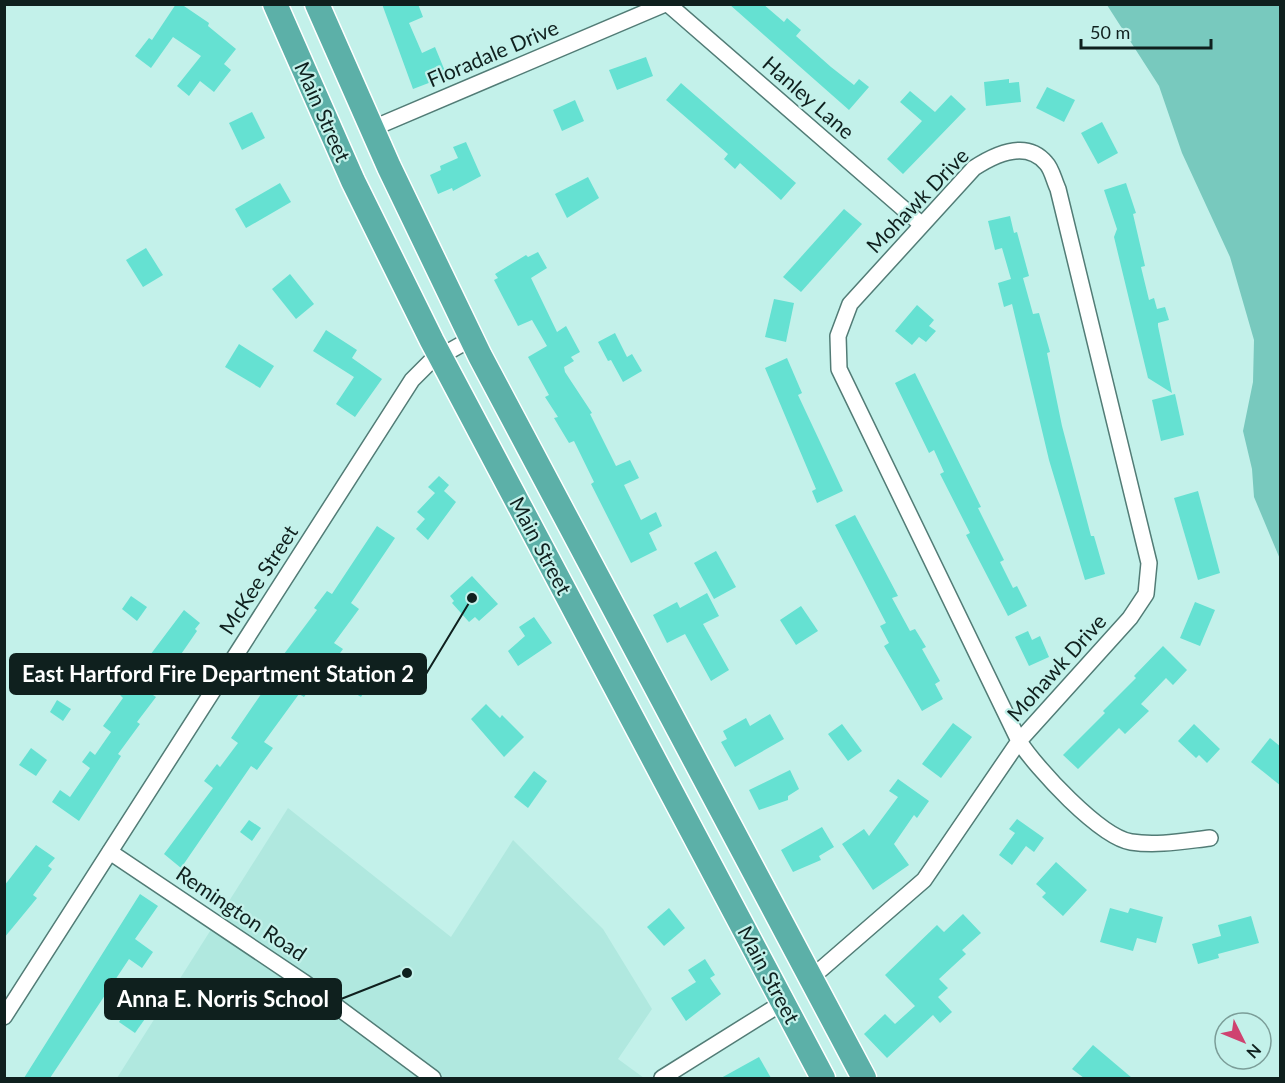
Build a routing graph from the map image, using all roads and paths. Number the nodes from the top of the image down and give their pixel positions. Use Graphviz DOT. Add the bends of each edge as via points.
graph roads {
  1 [pos="275,4"];
  2 [pos="317,4"];
  3 [pos="667,4"];
  4 [pos="371,129"];
  5 [pos="921,224"];
  6 [pos="471,339"];
  7 [pos="439,356"];
  8 [pos="569,523"];
  9 [pos="537,540"];
  10 [pos="1019,741"];
  11 [pos="1210,838"];
  12 [pos="110,852"];
  13 [pos="811,978"];
  14 [pos="783,1003"];
  15 [pos="4,1017"];
  16 [pos="433,1078"];
  17 [pos="662,1078"];
  18 [pos="823,1078"];
  19 [pos="864,1078"];
  1 -- 7 [label="highway, Main Street" via="353,181"];
  2 -- 4 [label="highway, Main Street"];
  3 -- 4 [label="street, Floradale Drive"];
  3 -- 5 [label="street, Hanley Lane"];
  4 -- 6 [label="highway, Main Street"];
  5 -- 10 [label="street, Mohawk Drive" via="850,304 838,336 839,369"];
  5 -- 10 [label="street, Mohawk Drive" via="974,168 995,154 1023,150 1046,162 1058,189 1149,563 1146,594 1130,618"];
  6 -- 7 [label="street, McKee Street"];
  6 -- 8 [label="highway, Main Street"];
  7 -- 9 [label="highway, Main Street"];
  7 -- 12 [label="street, McKee Street" via="412,380"];
  8 -- 9 [label="highway"];
  8 -- 13 [label="highway, Main Street"];
  9 -- 14 [label="highway, Main Street"];
  10 -- 11 [label="street" via="1031,760 1101,827 1129,842"];
  10 -- 13 [label="street, Mohawk Drive" via="924,880"];
  12 -- 15 [label="street, McKee Street"];
  12 -- 16 [label="street, Remington Road" via="305,982"];
  13 -- 19 [label="highway, Main Street"];
  14 -- 17 [label="street"];
  14 -- 18 [label="highway, Main Street"];
}
